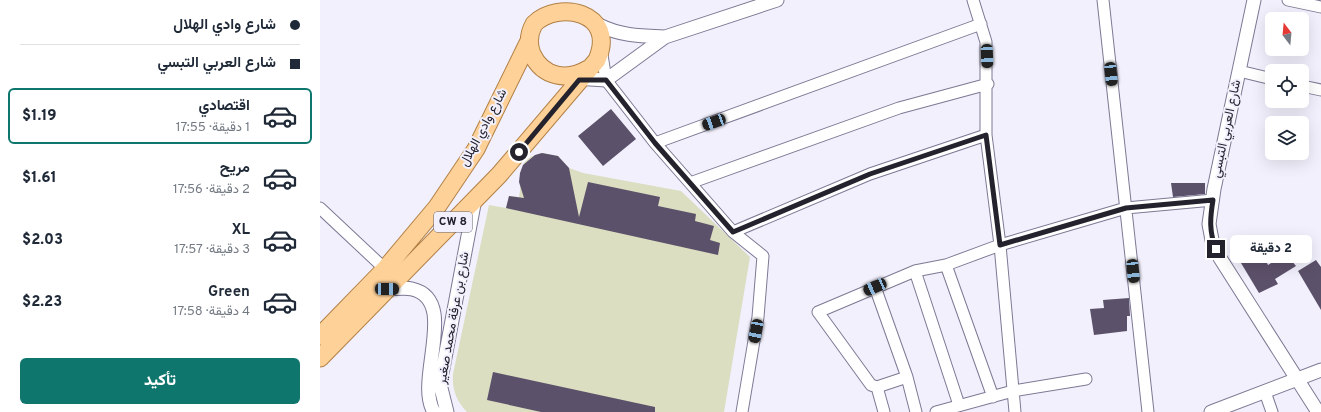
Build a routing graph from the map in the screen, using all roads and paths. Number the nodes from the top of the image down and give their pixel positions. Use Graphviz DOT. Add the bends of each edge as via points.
graph roads {
  1 [pos="544,0"];
  2 [pos="591,0"];
  3 [pos="776,0"];
  4 [pos="973,0"];
  5 [pos="1103,0"];
  6 [pos="1254,0"];
  7 [pos="1288,0"];
  8 [pos="1321,7"];
  9 [pos="538,18"];
  10 [pos="981,24"];
  11 [pos="599,25"];
  12 [pos="665,37"];
  13 [pos="529,41"];
  14 [pos="601,49"];
  15 [pos="1239,71"];
  16 [pos="578,75"];
  17 [pos="1265,77"];
  18 [pos="606,80"];
  19 [pos="988,84"];
  20 [pos="1309,87"];
  21 [pos="1321,90"];
  22 [pos="986,135"];
  23 [pos="655,143"];
  24 [pos="690,183"];
  25 [pos="475,199"];
  26 [pos="1213,200"];
  27 [pos="320,208"];
  28 [pos="1126,208"];
  29 [pos="733,232"];
  30 [pos="1000,245"];
  31 [pos="946,265"];
  32 [pos="385,269"];
  33 [pos="915,271"];
  34 [pos="875,287"];
  35 [pos="387,289"];
  36 [pos="320,336"];
  37 [pos="320,358"];
  38 [pos="1321,370"];
  39 [pos="907,377"];
  40 [pos="1086,379"];
  41 [pos="1296,380"];
  42 [pos="877,387"];
  43 [pos="1013,391"];
  44 [pos="1265,392"];
  45 [pos="993,397"];
  46 [pos="743,399"];
  47 [pos="959,405"];
  48 [pos="434,412"];
  49 [pos="447,412"];
  50 [pos="742,412"];
  51 [pos="749,412"];
  52 [pos="884,412"];
  53 [pos="916,412"];
  54 [pos="936,412"];
  55 [pos="1015,412"];
  56 [pos="1148,412"];
  57 [pos="1211,412"];
  58 [pos="1272,412"];
  59 [pos="1318,412"];
  1 -- 9 [label="main road"];
  2 -- 11 [label="main road"];
  3 -- 12 [label="street"];
  4 -- 10 [label="street"];
  5 -- 28 [label="street"];
  6 -- 15 [label="street, شارع العربي التبسي"];
  7 -- 8 [label="street"];
  9 -- 11 [label="main road" via="552,7 570,4 592,15"];
  9 -- 13 [label="main road" via="531,29"];
  10 -- 19 [label="street" via="986,42"];
  10 -- 23 [label="street"];
  11 -- 12 [label="street" via="614,32 633,36"];
  11 -- 14 [label="main road" via="602,36"];
  12 -- 18 [label="street"];
  13 -- 16 [label="main road" via="531,52 537,62 550,73"];
  13 -- 32 [label="main road, شارع وادي الهلال / CW 8" via="476,149 437,207"];
  14 -- 16 [label="main road" via="596,60"];
  14 -- 18 [label="street"];
  15 -- 17 [label="street"];
  15 -- 26 [label="street, شارع العربي التبسي"];
  16 -- 18 [label="street"];
  16 -- 25 [label="main road, CW 8" via="499,175"];
  18 -- 23 [label="street"];
  19 -- 22 [label="street"];
  19 -- 24 [label="street" via="899,108"];
  20 -- 21 [label="street"];
  22 -- 29 [label="street" via="870,174"];
  22 -- 30 [label="street"];
  23 -- 24 [label="street"];
  24 -- 29 [label="street"];
  25 -- 35 [label="main road, CW 8"];
  25 -- 49 [label="street, شارع بن عرفة محمد صغير" via="440,384"];
  26 -- 28 [label="street"];
  26 -- 41 [label="street, شارع العربي التبسي" via="1209,224 1212,240 1220,258"];
  27 -- 32 [label="street"];
  28 -- 30 [label="street"];
  28 -- 56 [label="street"];
  29 -- 46 [label="street" via="763,256 758,317"];
  30 -- 31 [label="street"];
  30 -- 43 [label="street"];
  31 -- 33 [label="street"];
  31 -- 45 [label="street"];
  32 -- 36 [label="main road, شارع وادي الهلال / CW 8"];
  33 -- 34 [label="street"];
  33 -- 47 [label="street"];
  34 -- 39 [label="street"];
  34 -- 42 [label="street" via="818,312 871,385"];
  35 -- 37 [label="main road, CW 8"];
  35 -- 48 [label="street, شارع بن عرفة محمد صغير" via="412,289 423,295 433,310 436,323 428,380 430,406"];
  38 -- 41 [label="street"];
  39 -- 42 [label="street"];
  39 -- 53 [label="street"];
  40 -- 43 [label="street"];
  41 -- 44 [label="street"];
  41 -- 59 [label="street, شارع العربي التبسي"];
  42 -- 52 [label="street"];
  43 -- 45 [label="street"];
  43 -- 55 [label="street"];
  44 -- 57 [label="street"];
  44 -- 58 [label="street"];
  45 -- 47 [label="street"];
  46 -- 50 [label="street"];
  46 -- 51 [label="street"];
  47 -- 54 [label="street"];
}
